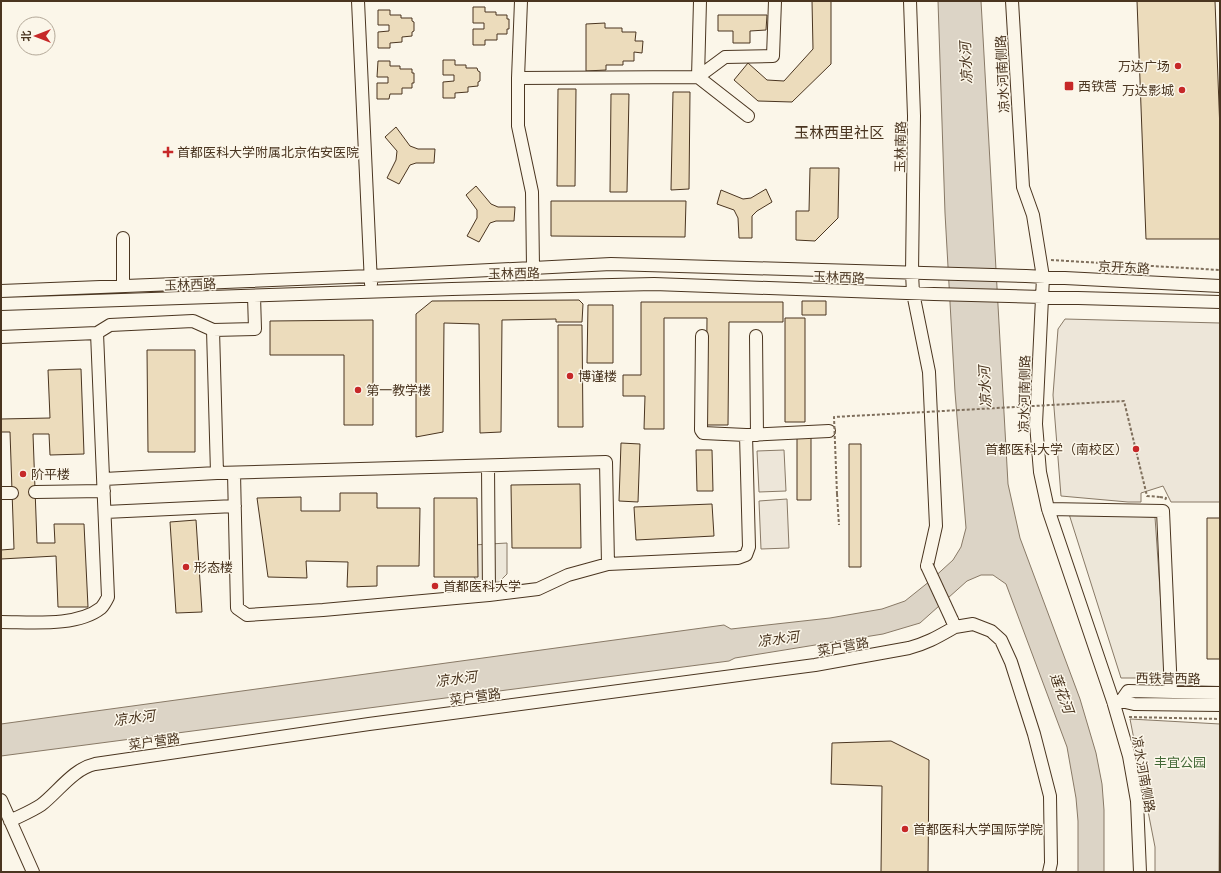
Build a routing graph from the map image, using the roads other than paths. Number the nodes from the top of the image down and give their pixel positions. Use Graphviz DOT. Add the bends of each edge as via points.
graph roads {
  1 [pos="358,1"];
  2 [pos="522,1"];
  3 [pos="700,1"];
  4 [pos="775,1"];
  5 [pos="910,1"];
  6 [pos="1012,1"];
  7 [pos="698,77"];
  8 [pos="518,78"];
  9 [pos="748,116"];
  10 [pos="123,238"];
  11 [pos="533,267"];
  12 [pos="912,273"];
  13 [pos="370,276"];
  14 [pos="1026,276"];
  15 [pos="1043,277"];
  16 [pos="123,285"];
  17 [pos="1220,286"];
  18 [pos="1,291"];
  19 [pos="371,291"];
  20 [pos="913,293"];
  21 [pos="254,296"];
  22 [pos="1042,297"];
  23 [pos="1220,302"];
  24 [pos="1,304"];
  25 [pos="213,330"];
  26 [pos="98,333"];
  27 [pos="702,336"];
  28 [pos="756,336"];
  29 [pos="1,337"];
  30 [pos="829,432"];
  31 [pos="752,435"];
  32 [pos="488,466"];
  33 [pos="234,473"];
  34 [pos="217,474"];
  35 [pos="104,485"];
  36 [pos="35,492"];
  37 [pos="235,506"];
  38 [pos="1048,509"];
  39 [pos="105,512"];
  40 [pos="608,564"];
  41 [pos="489,595"];
  42 [pos="1,622"];
  43 [pos="953,623"];
  44 [pos="1171,692"];
  45 [pos="1220,693"];
  46 [pos="1116,702"];
  47 [pos="1220,705"];
  48 [pos="1,800"];
  49 [pos="10,821"];
  50 [pos="33,872"];
  51 [pos="1050,872"];
  52 [pos="1140,872"];
  1 -- 13 [label="street"];
  2 -- 8 [label="street"];
  3 -- 7 [label="street"];
  4 -- 7 [label="street" via="773,56 725,57"];
  5 -- 12 [label="street, 玉林南路" via="914,116"];
  6 -- 15 [label="street, 凉水河南侧路" via="1023,187 1033,215"];
  7 -- 8 [label="street"];
  7 -- 9 [label="street"];
  8 -- 11 [label="street" via="518,126 532,192"];
  10 -- 16 [label="street"];
  11 -- 12 [label="street, 玉林西路" via="611,264"];
  11 -- 13 [label="street, 玉林西路"];
  12 -- 14 [label="street, 玉林西路"];
  12 -- 20 [label="street, 玉林南路"];
  13 -- 16 [label="street, 玉林西路"];
  13 -- 19 [label="street"];
  14 -- 15 [label="street, 京开东路"];
  15 -- 17 [label="street, 京开东路"];
  15 -- 22 [label="street, 凉水河南侧路"];
  16 -- 18 [label="street, 玉林西路"];
  19 -- 20 [label="street, 玉林西路" via="654,284"];
  19 -- 21 [label="street, 玉林西路"];
  20 -- 22 [label="street, 玉林西路"];
  20 -- 43 [label="street, 玉林南路, bridge" via="929,372 936,526 928,566"];
  21 -- 24 [label="street, 玉林西路"];
  21 -- 25 [label="street" via="255,329"];
  22 -- 23 [label="street"];
  22 -- 38 [label="street, 凉水河南侧路" via="1036,424 1040,472"];
  25 -- 26 [label="street" via="193,321 110,325"];
  25 -- 34 [label="street"];
  26 -- 29 [label="street"];
  26 -- 35 [label="street"];
  27 -- 31 [label="street" via="701,430 706,434"];
  28 -- 31 [label="street"];
  30 -- 31 [label="street"];
  31 -- 40 [label="street" via="749,547 746,555 738,558"];
  32 -- 33 [label="street"];
  32 -- 40 [label="street" via="606,462"];
  32 -- 41 [label="street"];
  33 -- 34 [label="street"];
  33 -- 37 [label="street"];
  34 -- 35 [label="street"];
  35 -- 36 [label="street"];
  35 -- 39 [label="street"];
  37 -- 39 [label="street"];
  37 -- 41 [label="street" via="237,608 247,615"];
  38 -- 44 [label="street" via="1163,511"];
  38 -- 46 [label="street, 凉水河南侧路"];
  39 -- 42 [label="street" via="108,597 102,607 89,615 70,621"];
  40 -- 41 [label="street" via="568,575 538,589"];
  43 -- 49 [label="street, 菜户营路" via="932,640 910,648 816,665 376,723 95,764 81,770 39,806"];
  43 -- 51 [label="street, 菜户营路" via="973,624 991,631 1001,640 1011,662 1050,796"];
  44 -- 45 [label="street, 西铁营西路"];
  44 -- 46 [label="street, 西铁营西路" via="1128,691"];
  46 -- 47 [label="street, 西铁营西路"];
  46 -- 52 [label="street, 凉水河南侧路" via="1137,801"];
  48 -- 49 [label="street"];
  49 -- 50 [label="street"];
}
